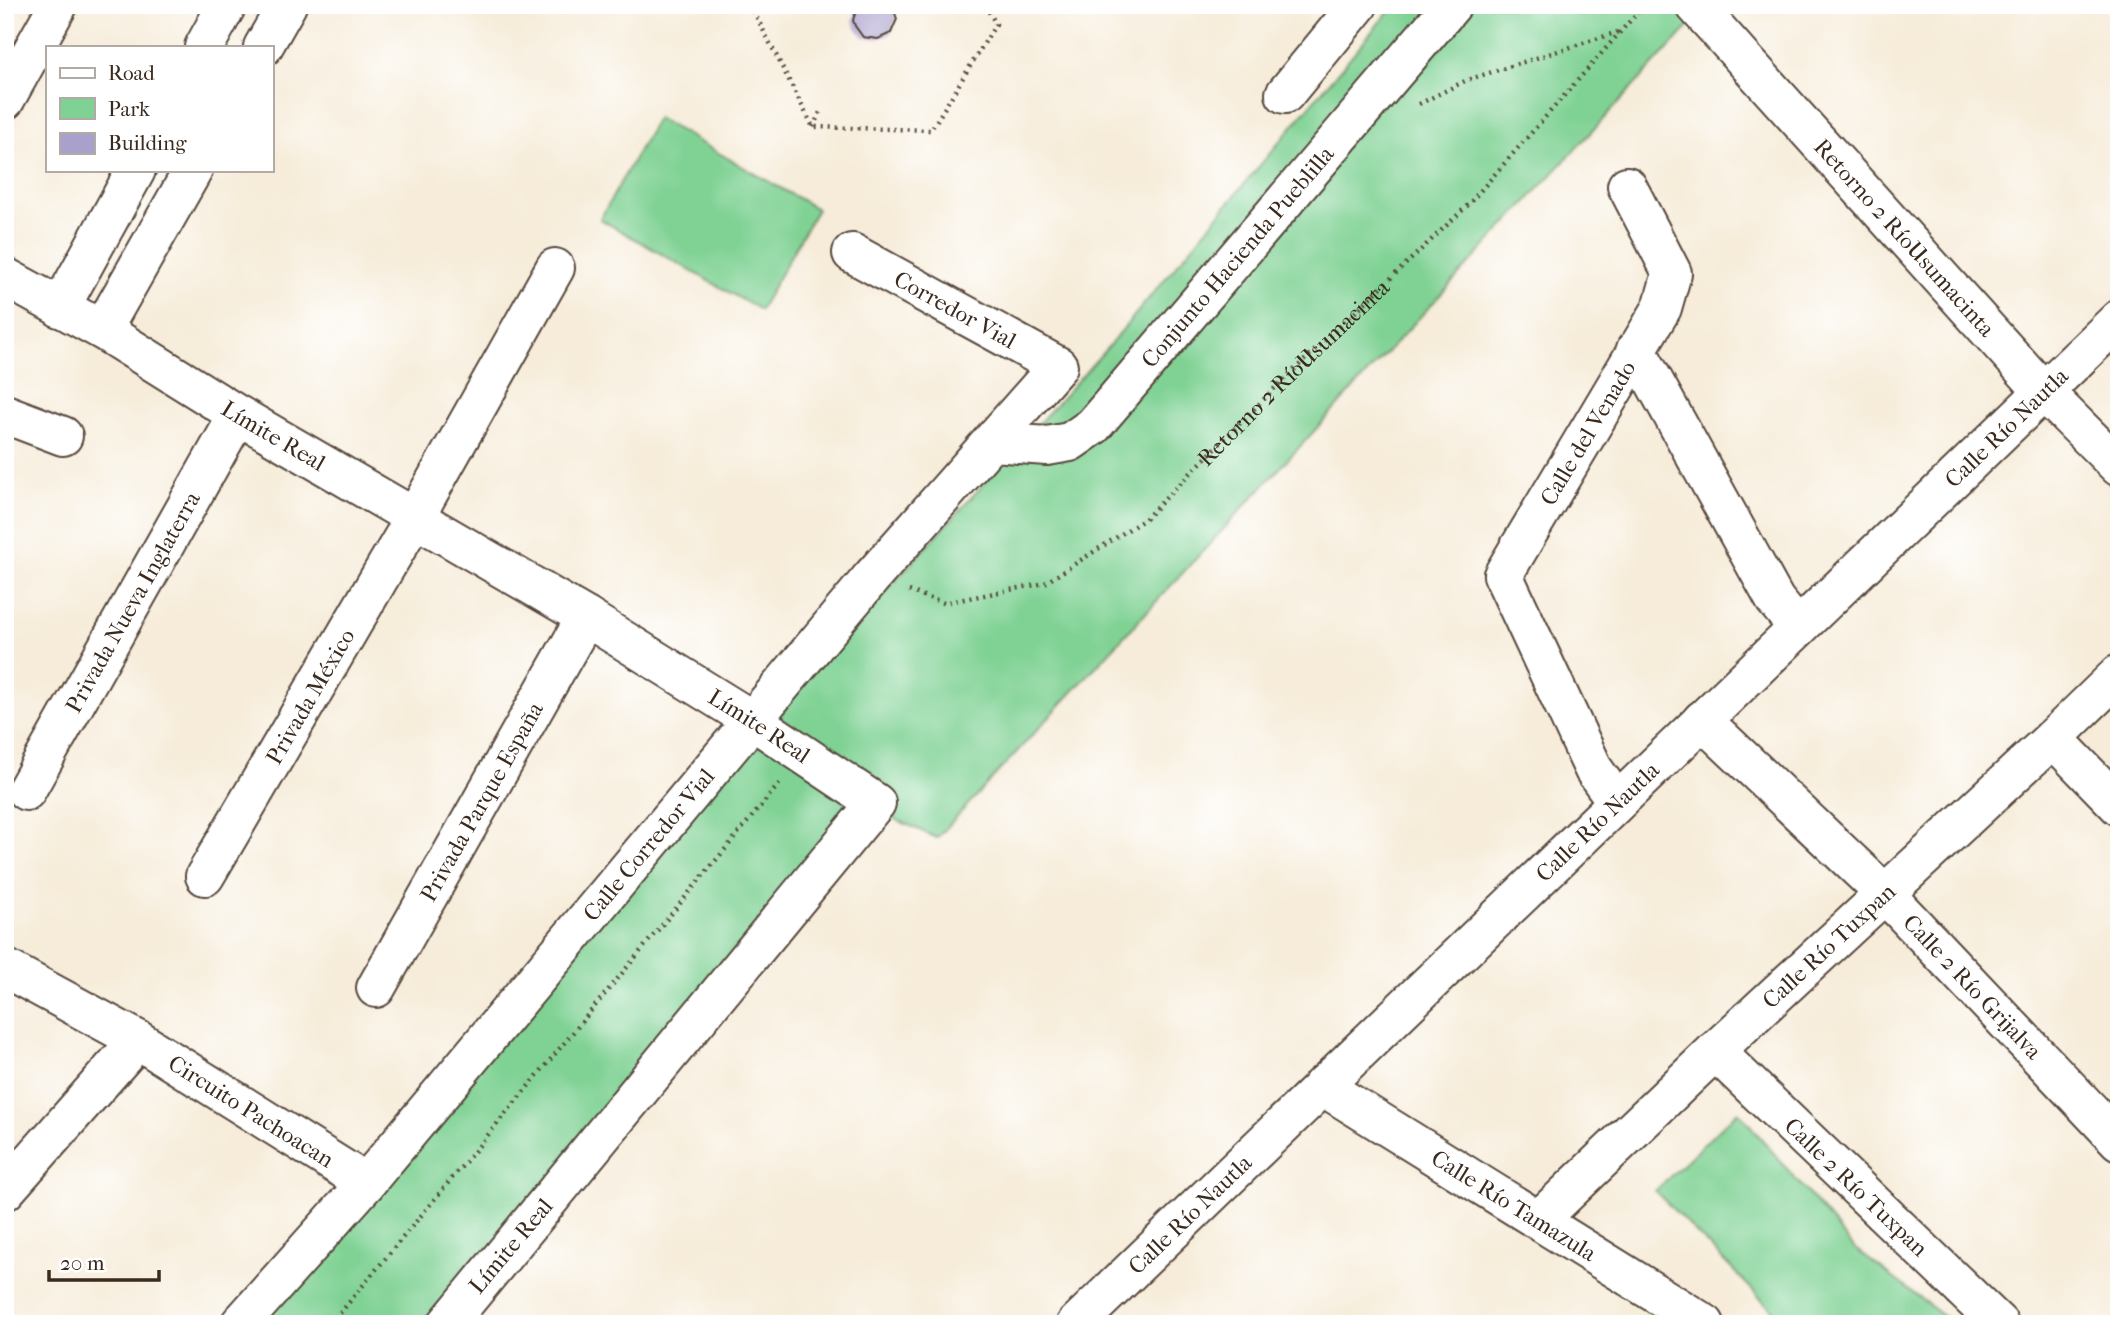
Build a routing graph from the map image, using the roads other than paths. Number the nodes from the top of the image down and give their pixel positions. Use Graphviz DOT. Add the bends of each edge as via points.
graph roads {
  1 [pos="58,5"];
  2 [pos="227,5"];
  3 [pos="287,5"];
  4 [pos="1358,5"];
  5 [pos="1452,5"];
  6 [pos="1696,5"];
  7 [pos="205,46"];
  8 [pos="264,46"];
  9 [pos="1285,94"];
  10 [pos="5,100"];
  11 [pos="135,172"];
  12 [pos="192,172"];
  13 [pos="1627,186"];
  14 [pos="852,253"];
  15 [pos="555,268"];
  16 [pos="5,277"];
  17 [pos="60,308"];
  18 [pos="2119,318"];
  19 [pos="102,330"];
  20 [pos="1636,349"];
  21 [pos="1058,366"];
  22 [pos="2043,391"];
  23 [pos="5,414"];
  24 [pos="238,415"];
  25 [pos="63,436"];
  26 [pos="992,442"];
  27 [pos="2119,467"];
  28 [pos="415,517"];
  29 [pos="586,617"];
  30 [pos="1798,628"];
  31 [pos="2119,674"];
  32 [pos="752,720"];
  33 [pos="1702,720"];
  34 [pos="2053,738"];
  35 [pos="26,791"];
  36 [pos="1617,802"];
  37 [pos="2119,806"];
  38 [pos="205,876"];
  39 [pos="1885,894"];
  40 [pos="7,976"];
  41 [pos="376,988"];
  42 [pos="138,1040"];
  43 [pos="1715,1051"];
  44 [pos="1322,1086"];
  45 [pos="2119,1141"];
  46 [pos="366,1183"];
  47 [pos="5,1191"];
  48 [pos="1539,1220"];
  49 [pos="240,1324"];
  50 [pos="447,1324"];
  51 [pos="1076,1324"];
  52 [pos="1705,1324"];
  53 [pos="1998,1324"];
  1 -- 10 [label="street"];
  2 -- 7 [label="street"];
  3 -- 8 [label="street"];
  4 -- 9 [label="street"];
  5 -- 26 [label="street, Conjunto Hacienda Pueblilla" via="1093,426 1070,442 1047,446"];
  6 -- 22 [label="street, Retorno 2 RíoUsumacinta"];
  11 -- 17 [label="street"];
  12 -- 19 [label="street"];
  13 -- 20 [label="street" via="1672,273 1662,308"];
  14 -- 21 [label="street, Corredor Vial"];
  15 -- 28 [label="street, Privada México"];
  16 -- 17 [label="street, Límite Real"];
  17 -- 19 [label="street, Límite Real"];
  18 -- 22 [label="street, Calle Río Nautla"];
  19 -- 24 [label="street, Límite Real"];
  20 -- 30 [label="street, Calle del Venado" via="1775,600"];
  20 -- 36 [label="street, Calle del Venado" via="1503,575 1594,770"];
  21 -- 26 [label="street, Calle Corredor Vial"];
  22 -- 27 [label="street, Retorno 2 RíoUsumacinta"];
  22 -- 30 [label="street, Calle Río Nautla"];
  23 -- 25 [label="street"];
  24 -- 28 [label="street, Límite Real"];
  24 -- 35 [label="street, Privada Nueva Inglaterra"];
  26 -- 32 [label="street, Calle Corredor Vial"];
  28 -- 29 [label="street, Límite Real"];
  28 -- 38 [label="street, Privada México"];
  29 -- 32 [label="street, Límite Real"];
  29 -- 41 [label="street, Privada Parque España"];
  30 -- 33 [label="street, Calle Río Nautla"];
  31 -- 34 [label="street, Calle Río Tuxpan"];
  32 -- 46 [label="street, Calle Corredor Vial"];
  32 -- 50 [label="street, Límite Real" via="876,803"];
  33 -- 36 [label="street, Calle Río Nautla"];
  33 -- 39 [label="street, Calle 2 Río Grijalva"];
  34 -- 37 [label="street"];
  34 -- 39 [label="street, Calle Río Tuxpan"];
  36 -- 44 [label="street, Calle Río Nautla"];
  39 -- 43 [label="street, Calle Río Tuxpan"];
  39 -- 45 [label="street, Calle 2 Río Grijalva"];
  40 -- 42 [label="street, Circuito Pachoacan"];
  42 -- 46 [label="street, Circuito Pachoacan"];
  42 -- 47 [label="street"];
  43 -- 48 [label="street, Calle Río Tuxpan"];
  43 -- 53 [label="street, Calle 2 Río Tuxpan"];
  44 -- 48 [label="street, Calle Río Tamazula"];
  44 -- 51 [label="street, Calle Río Nautla"];
  46 -- 49 [label="street, Calle Corredor Vial"];
  48 -- 52 [label="street, Calle Río Tamazula"];
}
